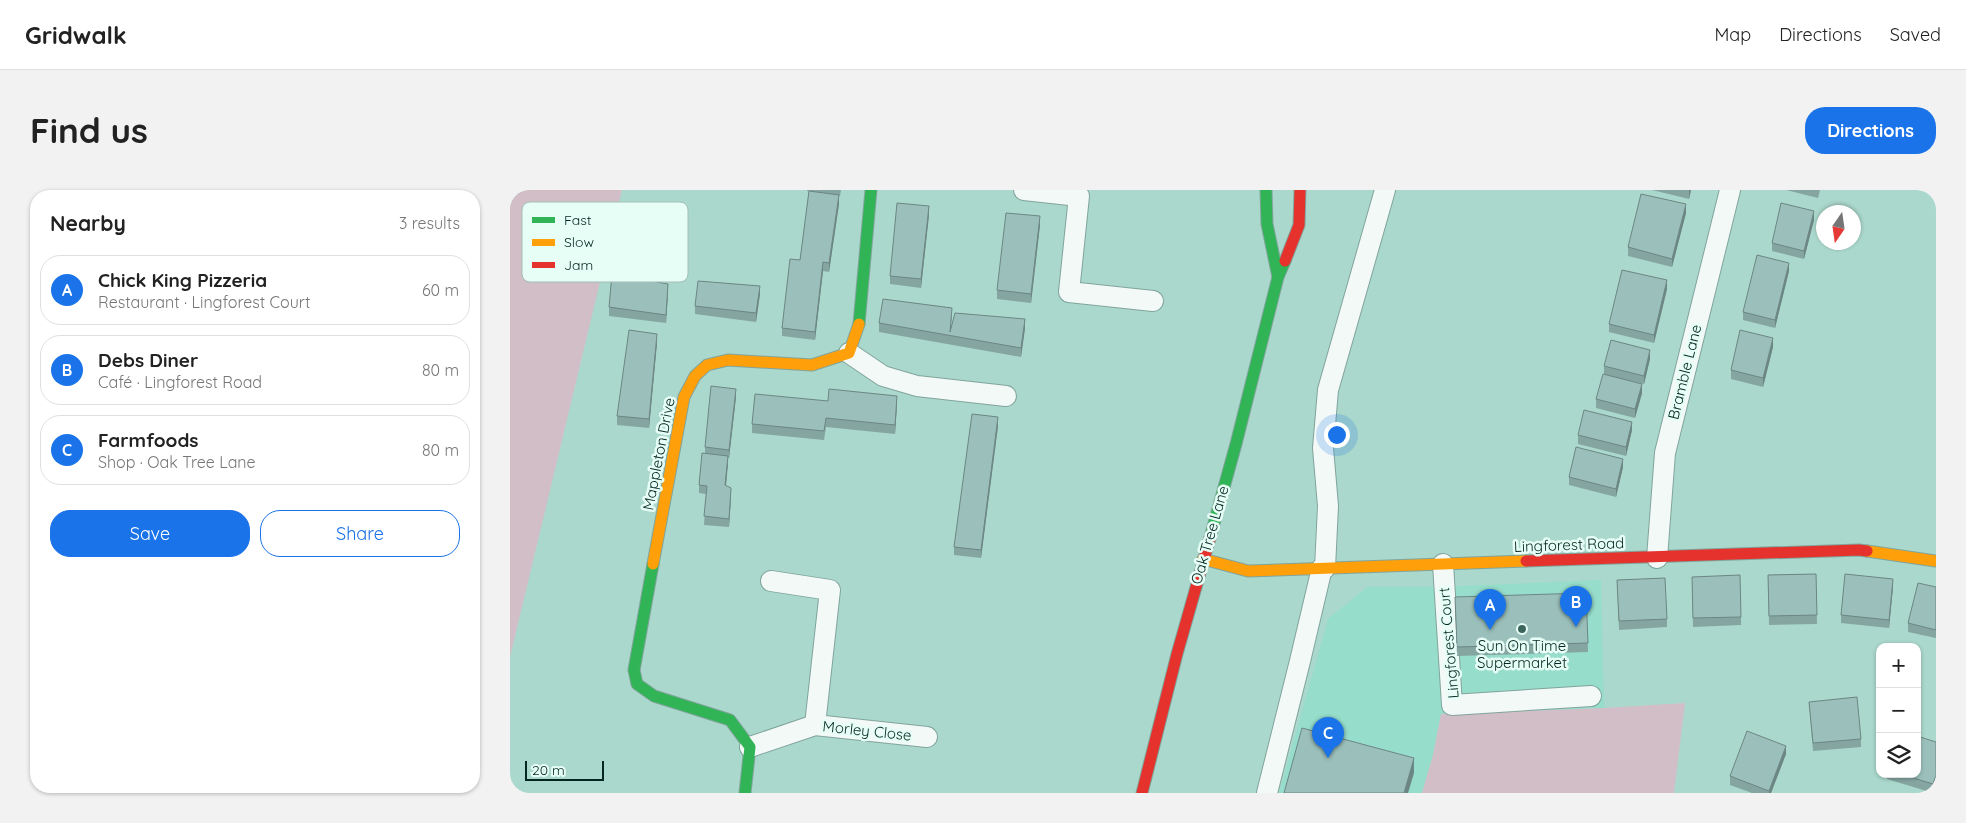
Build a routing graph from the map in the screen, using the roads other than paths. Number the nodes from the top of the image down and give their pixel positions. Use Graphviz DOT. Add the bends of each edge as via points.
graph roads {
  1 [pos="871,190"];
  2 [pos="1024,190"];
  3 [pos="1266,190"];
  4 [pos="1300,190"];
  5 [pos="1385,190"];
  6 [pos="1730,190"];
  7 [pos="1079,193"];
  8 [pos="1278,277"];
  9 [pos="1153,301"];
  10 [pos="849,353"];
  11 [pos="1006,396"];
  12 [pos="1657,558"];
  13 [pos="1203,559"];
  14 [pos="1936,561"];
  15 [pos="1443,564"];
  16 [pos="1323,568"];
  17 [pos="771,581"];
  18 [pos="1592,696"];
  19 [pos="815,725"];
  20 [pos="927,738"];
  21 [pos="750,747"];
  22 [pos="745,793"];
  23 [pos="1142,793"];
  24 [pos="1266,793"];
  1 -- 10 [label="street" via="859,324"];
  2 -- 7 [label="street"];
  3 -- 8 [label="street, Oak Tree Lane" via="1267,224"];
  4 -- 8 [label="street, Oak Tree Lane" via="1299,225"];
  5 -- 16 [label="street" via="1328,390 1323,448 1328,506"];
  6 -- 12 [label="street, Bramble Lane" via="1665,453"];
  7 -- 9 [label="street" via="1069,292"];
  8 -- 13 [label="street, Oak Tree Lane"];
  10 -- 11 [label="street" via="883,376 917,386"];
  10 -- 21 [label="street, Mappleton Drive" via="812,365 728,360 707,365 695,376 684,397 634,670 636,684 654,696 730,720"];
  12 -- 14 [label="street, Lingforest Road" via="1859,550"];
  12 -- 15 [label="street, Lingforest Road"];
  13 -- 16 [label="street, Lingforest Road" via="1248,571"];
  13 -- 23 [label="street, Oak Tree Lane"];
  15 -- 16 [label="street, Lingforest Road"];
  15 -- 18 [label="street, Lingforest Court" via="1452,705"];
  16 -- 24 [label="street"];
  17 -- 19 [label="street" via="830,590"];
  19 -- 20 [label="street, Morley Close"];
  19 -- 21 [label="street, Morley Close"];
  21 -- 22 [label="street"];
}
